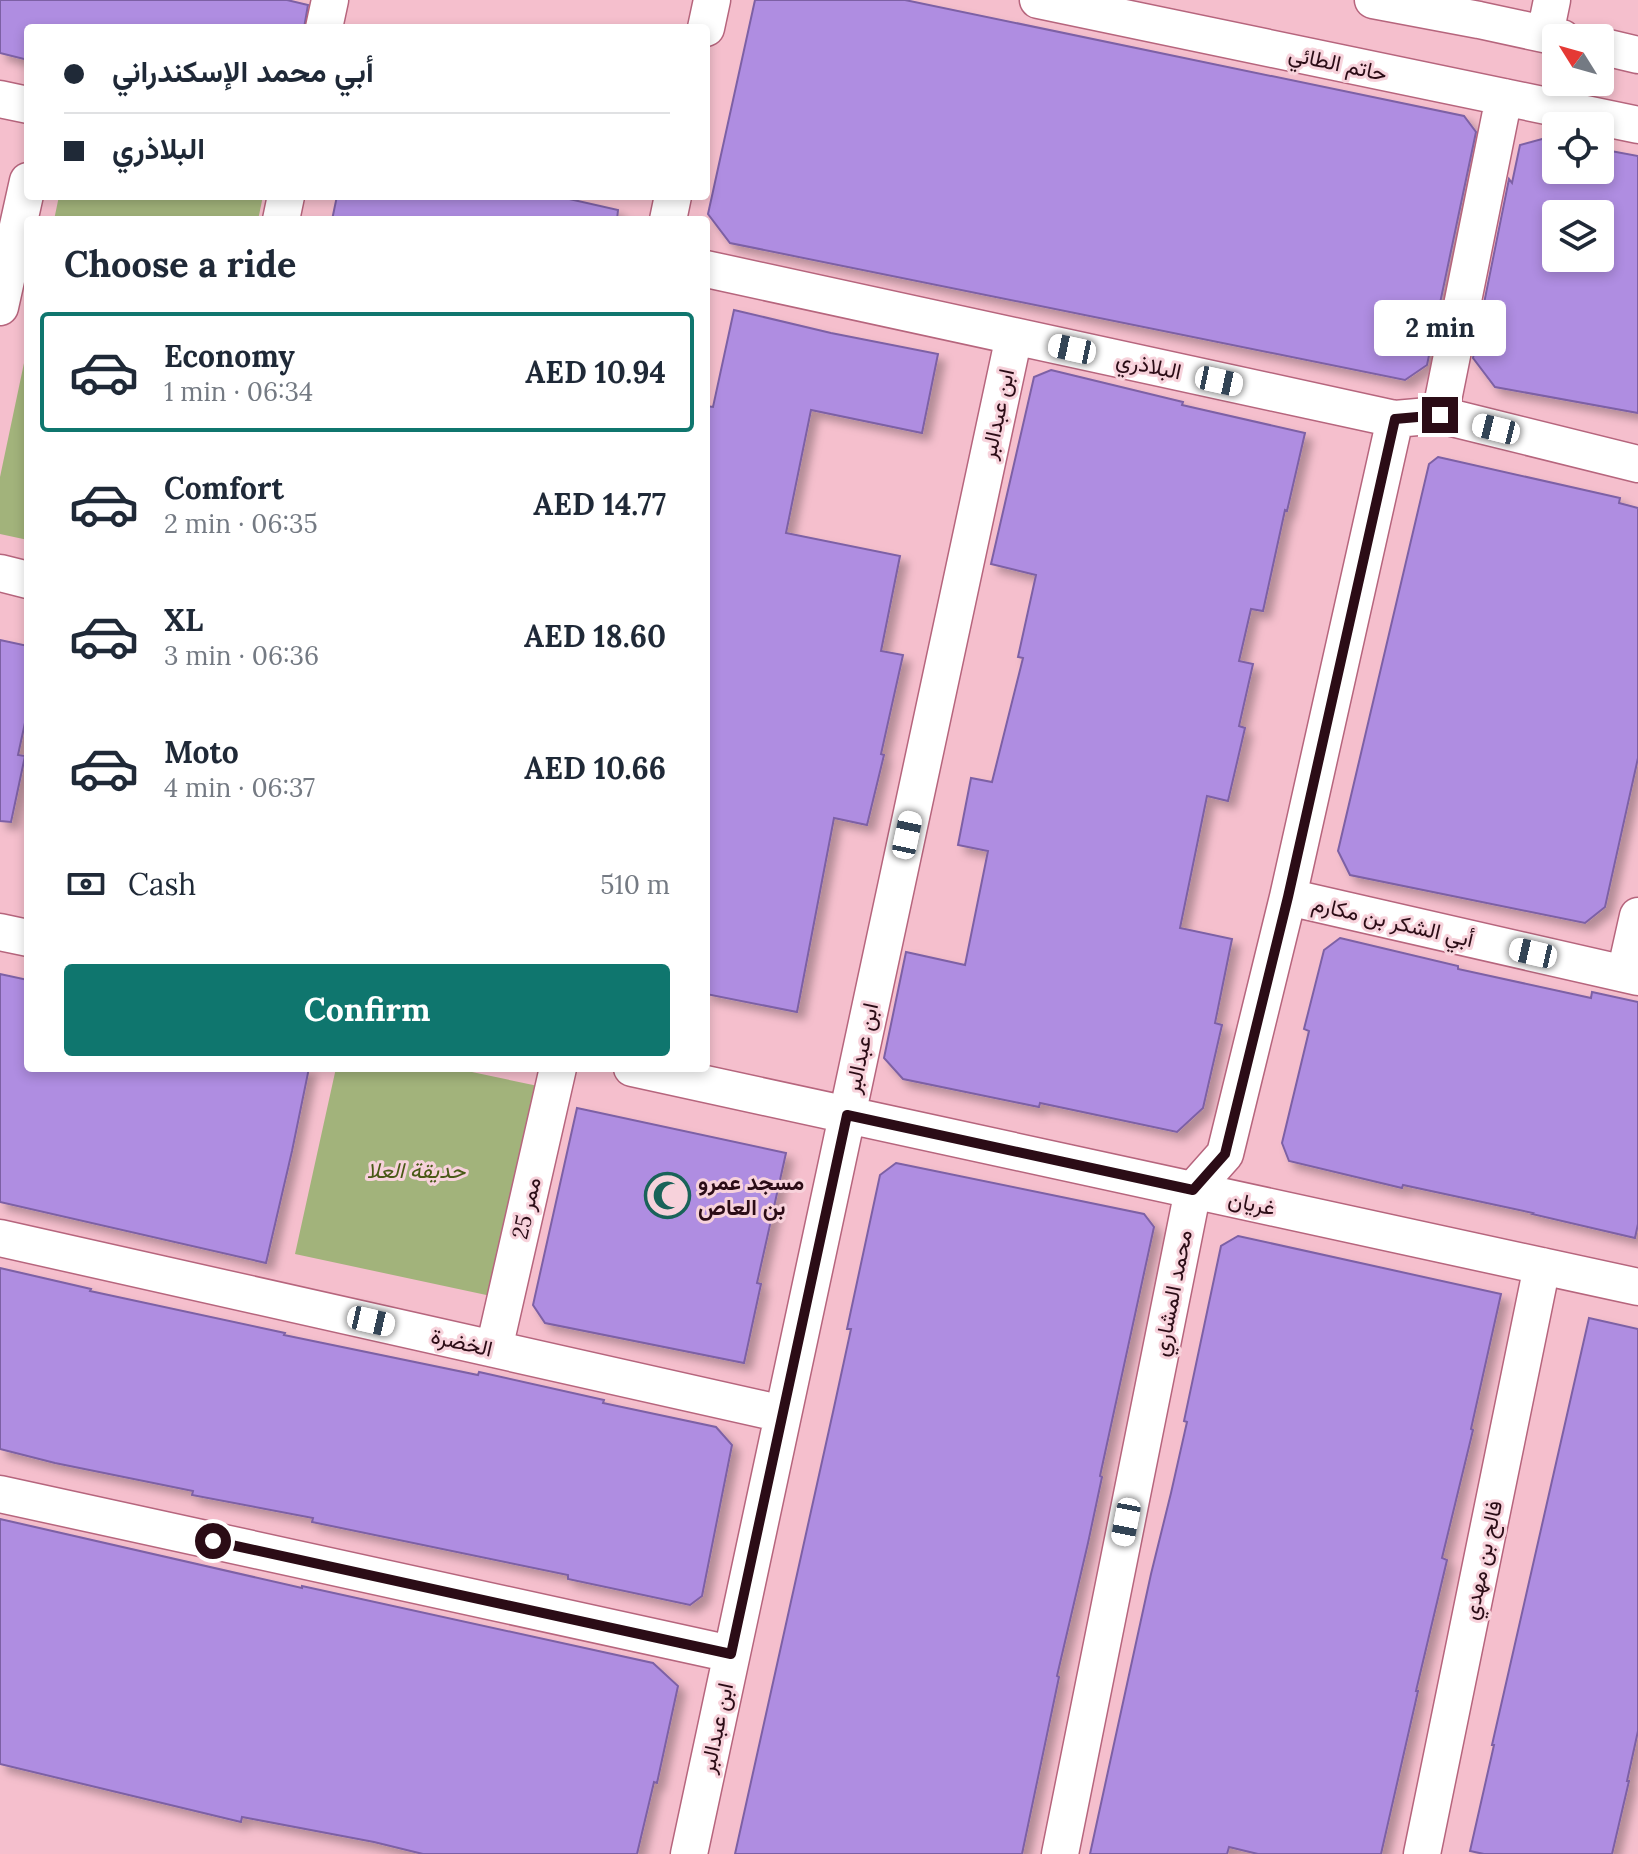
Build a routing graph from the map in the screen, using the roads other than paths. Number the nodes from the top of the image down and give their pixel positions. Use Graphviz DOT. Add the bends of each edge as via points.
graph roads {
  1 [pos="330,0"];
  2 [pos="712,0"];
  3 [pos="1038,0"];
  4 [pos="1373,0"];
  5 [pos="1482,10"];
  6 [pos="325,24"];
  7 [pos="707,24"];
  8 [pos="1553,24"];
  9 [pos="1614,49"];
  10 [pos="1638,55"];
  11 [pos="1504,97"];
  12 [pos="0,99"];
  13 [pos="24,104"];
  14 [pos="1638,125"];
  15 [pos="24,199"];
  16 [pos="710,270"];
  17 [pos="0,307"];
  18 [pos="1014,336"];
  19 [pos="1440,415"];
  20 [pos="1395,419"];
  21 [pos="1638,464"];
  22 [pos="0,573"];
  23 [pos="24,579"];
  24 [pos="1288,897"];
  25 [pos="1638,916"];
  26 [pos="0,932"];
  27 [pos="24,937"];
  28 [pos="1632,976"];
  29 [pos="557,1072"];
  30 [pos="650,1072"];
  31 [pos="847,1115"];
  32 [pos="1193,1190"];
  33 [pos="0,1238"];
  34 [pos="1542,1266"];
  35 [pos="1638,1287"];
  36 [pos="494,1349"];
  37 [pos="783,1414"];
  38 [pos="0,1494"];
  39 [pos="731,1654"];
  40 [pos="689,1854"];
  41 [pos="1060,1854"];
  42 [pos="1422,1854"];
  1 -- 6 [label="street"];
  2 -- 7 [label="street"];
  3 -- 11 [label="street, حاتم الطائي"];
  4 -- 5 [label="street"];
  5 -- 8 [label="street"];
  9 -- 10 [label="street"];
  11 -- 14 [label="street, حاتم الطائي"];
  11 -- 19 [label="street"];
  12 -- 13 [label="street"];
  15 -- 17 [label="street"];
  16 -- 18 [label="street, البلاذري"];
  18 -- 20 [label="street, البلاذري"];
  18 -- 31 [label="street, ابن عبدالبر"];
  19 -- 20 [label="street, البلاذري"];
  19 -- 21 [label="street, البلاذري"];
  20 -- 24 [label="street"];
  22 -- 23 [label="street"];
  24 -- 28 [label="street, أبي الشكر بن مكارم"];
  24 -- 32 [label="street" via="1225,1154"];
  25 -- 28 [label="street"];
  26 -- 27 [label="street"];
  29 -- 36 [label="street, ممر 25"];
  30 -- 31 [label="street, غريان"];
  31 -- 32 [label="street, غريان"];
  31 -- 37 [label="street, ابن عبدالبر"];
  32 -- 34 [label="street, غريان"];
  32 -- 41 [label="street, محمد المشاري"];
  33 -- 36 [label="street, الخضرة"];
  34 -- 35 [label="street, غريان"];
  34 -- 42 [label="street, فالح بن مهدي"];
  36 -- 37 [label="street, الخضرة"];
  37 -- 39 [label="street, ابن عبدالبر"];
  38 -- 39 [label="street"];
  39 -- 40 [label="street, ابن عبدالبر"];
}
